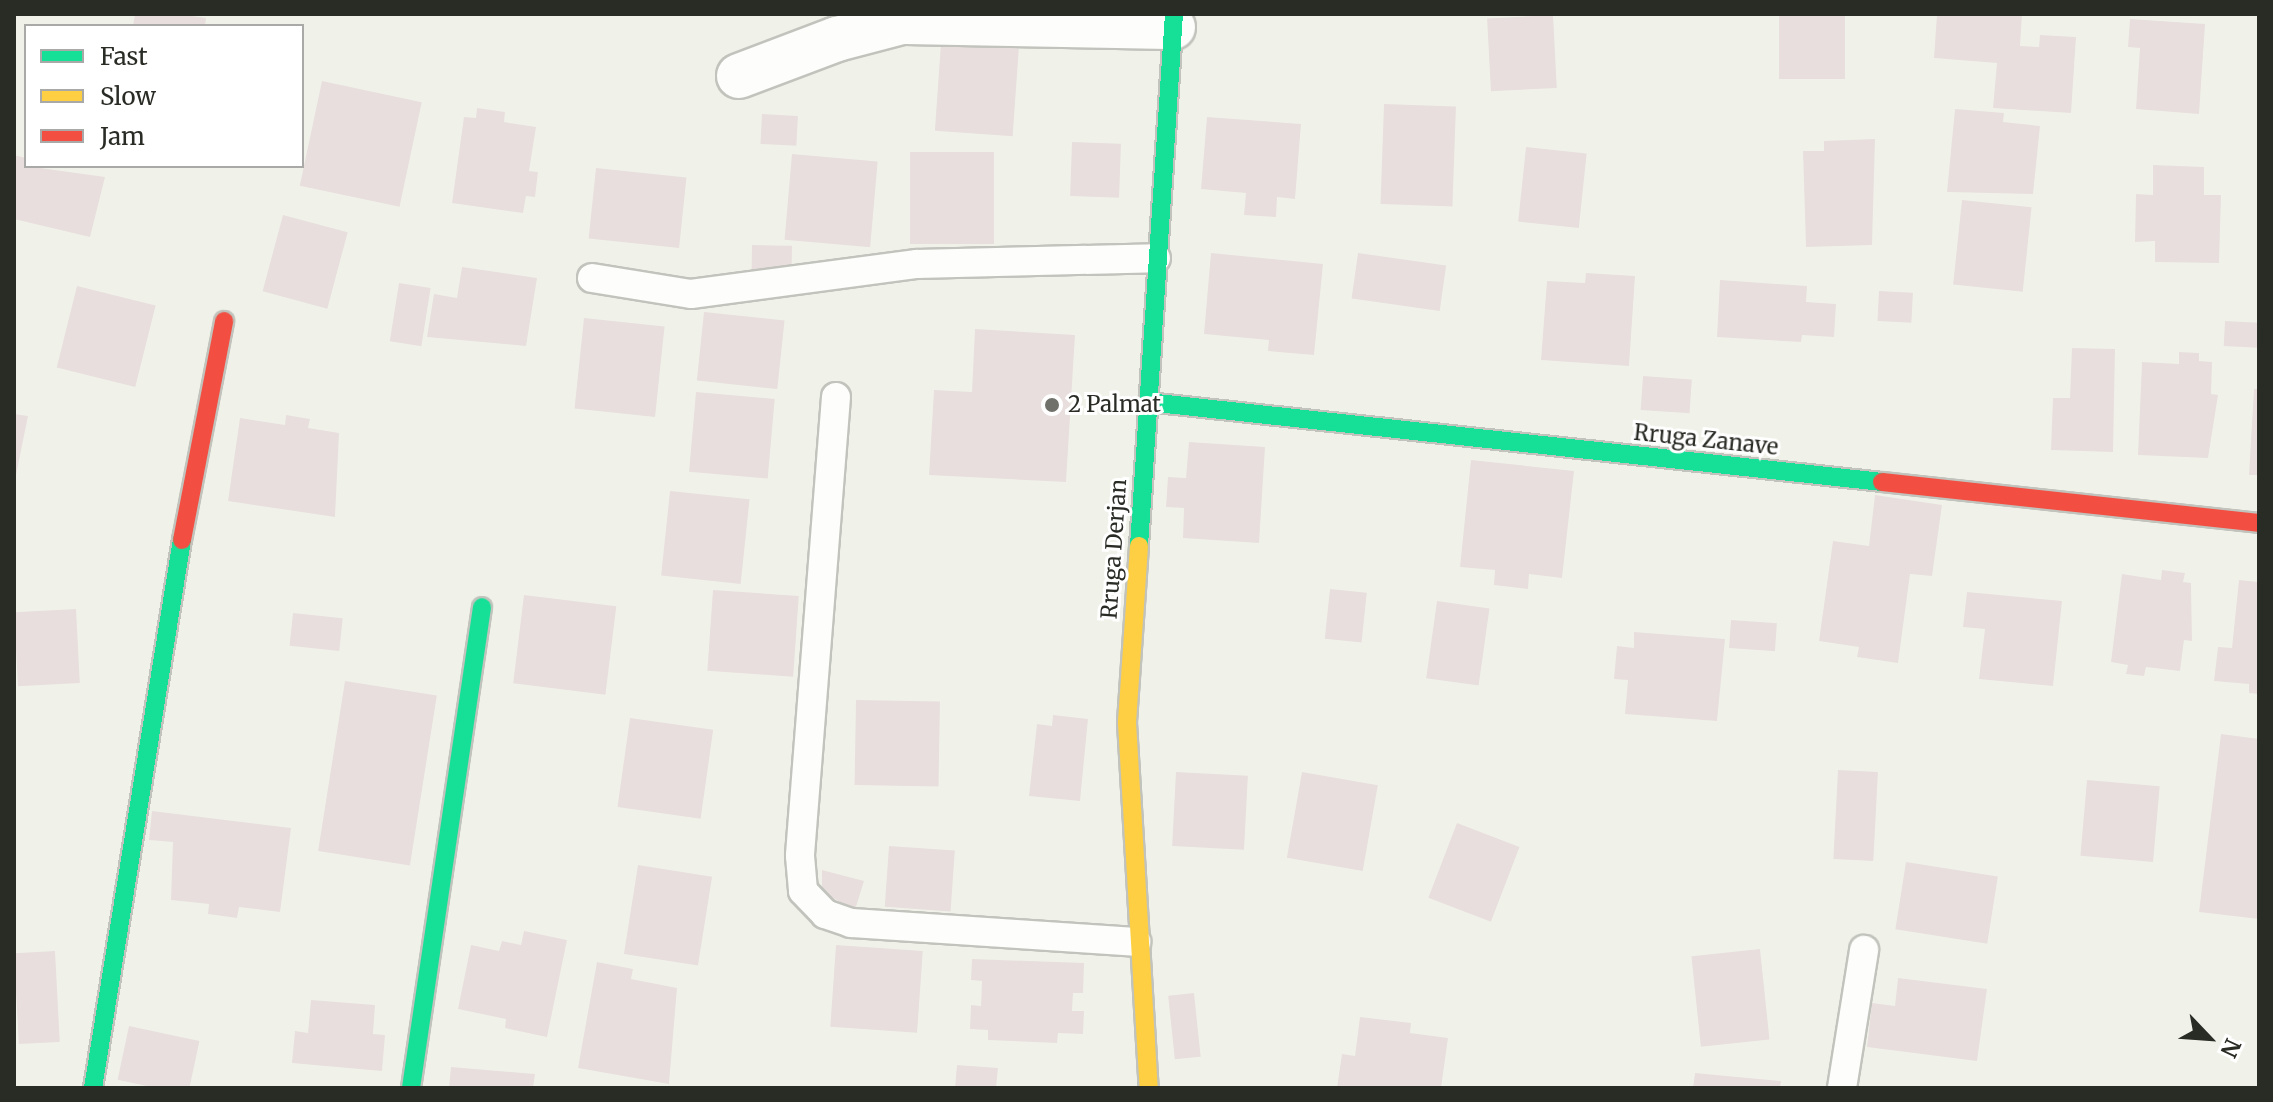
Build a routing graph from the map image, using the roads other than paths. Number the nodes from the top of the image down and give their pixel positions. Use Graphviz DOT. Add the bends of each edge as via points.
graph roads {
  1 [pos="1174,20"];
  2 [pos="739,76"];
  3 [pos="1156,258"];
  4 [pos="592,278"];
  5 [pos="224,321"];
  6 [pos="836,397"];
  7 [pos="1148,402"];
  8 [pos="2259,523"];
  9 [pos="482,607"];
  10 [pos="1136,942"];
  11 [pos="1864,950"];
  12 [pos="93,1088"];
  13 [pos="411,1088"];
  14 [pos="1149,1088"];
  15 [pos="1842,1088"];
  1 -- 2 [label="street" via="902,22 837,39"];
  1 -- 3 [label="street, Rruga Derjan"];
  3 -- 4 [label="lane" via="917,264 691,294"];
  3 -- 7 [label="street, Rruga Derjan"];
  5 -- 12 [label="street" via="156,675"];
  6 -- 10 [label="lane" via="800,856 803,891 825,914 851,923"];
  7 -- 8 [label="street, Rruga Zanave"];
  7 -- 10 [label="street, Rruga Derjan" via="1127,723"];
  9 -- 13 [label="street"];
  10 -- 14 [label="street, Rruga Derjan"];
  11 -- 15 [label="lane"];
}
